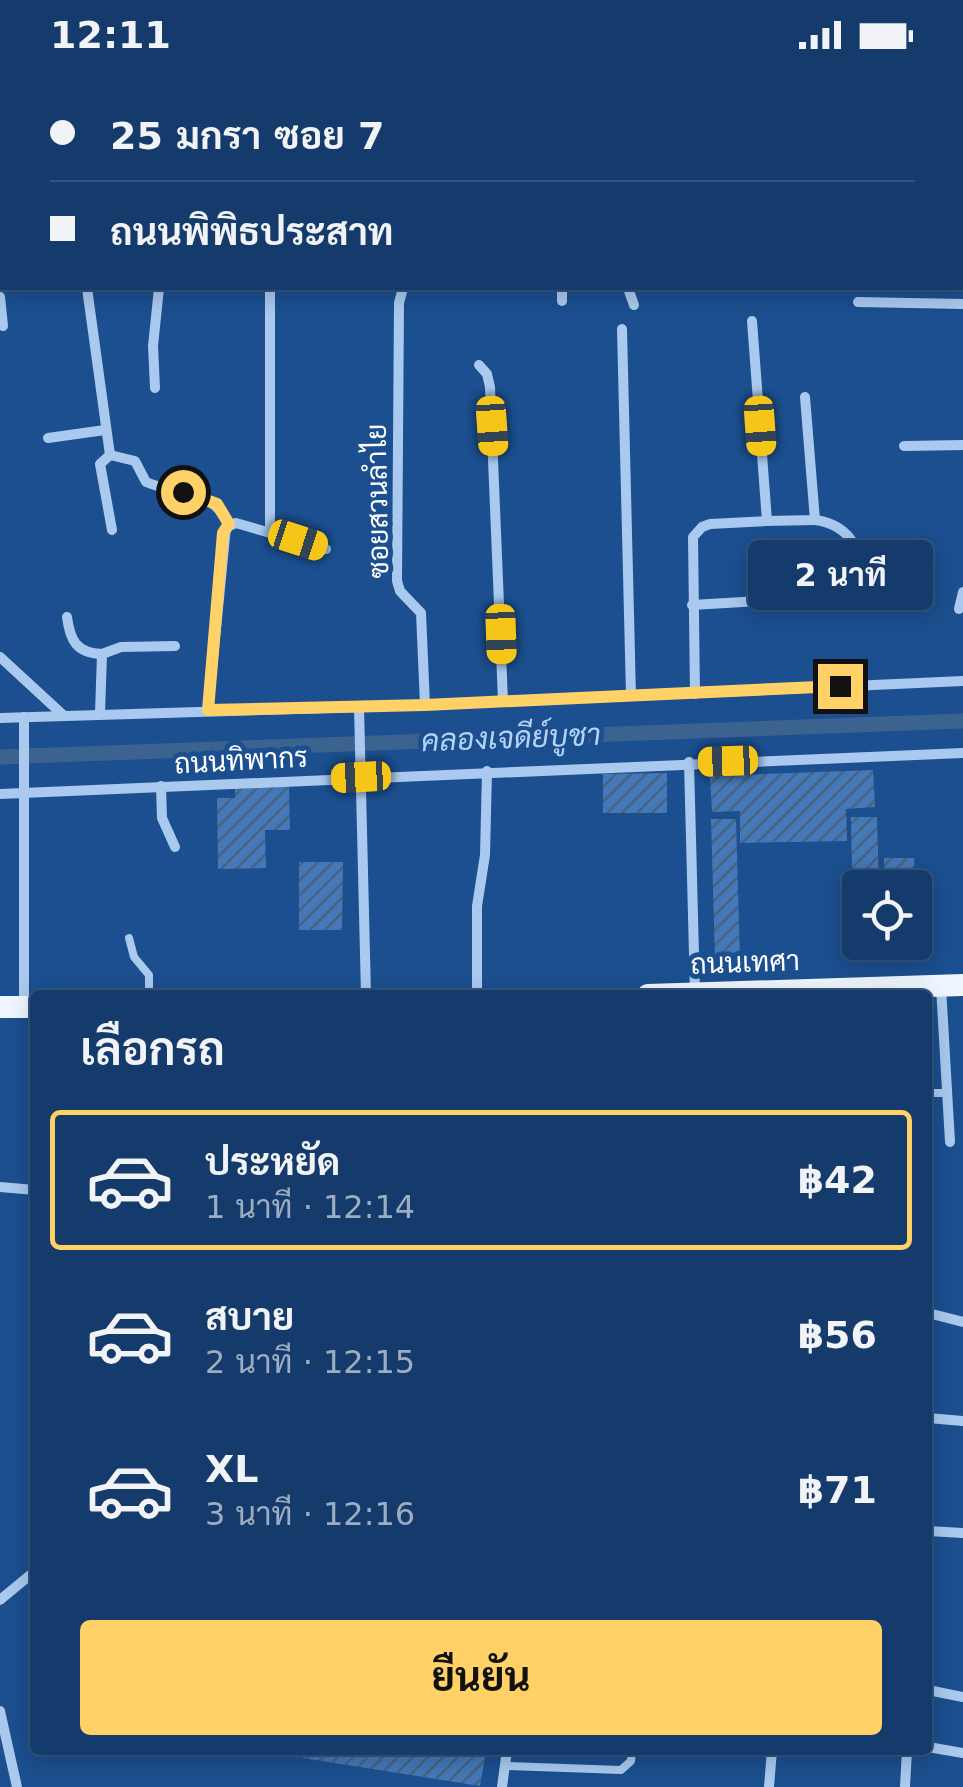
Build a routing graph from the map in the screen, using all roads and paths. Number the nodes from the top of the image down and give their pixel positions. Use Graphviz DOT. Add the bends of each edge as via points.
graph roads {
  1 [pos="87,290"];
  2 [pos="158,290"];
  3 [pos="270,290"];
  4 [pos="402,290"];
  5 [pos="562,290"];
  6 [pos="629,290"];
  7 [pos="0,297"];
  8 [pos="562,301"];
  9 [pos="858,302"];
  10 [pos="963,304"];
  11 [pos="634,305"];
  12 [pos="752,321"];
  13 [pos="3,326"];
  14 [pos="622,329"];
  15 [pos="479,365"];
  16 [pos="156,388"];
  17 [pos="805,398"];
  18 [pos="104,430"];
  19 [pos="48,438"];
  20 [pos="963,445"];
  21 [pos="904,446"];
  22 [pos="110,456"];
  23 [pos="815,520"];
  24 [pos="767,521"];
  25 [pos="229,524"];
  26 [pos="112,530"];
  27 [pos="270,531"];
  28 [pos="326,549"];
  29 [pos="963,592"];
  30 [pos="692,605"];
  31 [pos="959,609"];
  32 [pos="67,617"];
  33 [pos="174,646"];
  34 [pos="102,654"];
  35 [pos="0,657"];
  36 [pos="963,681"];
  37 [pos="695,694"];
  38 [pos="630,696"];
  39 [pos="503,701"];
  40 [pos="425,705"];
  41 [pos="208,710"];
  42 [pos="359,713"];
  43 [pos="100,714"];
  44 [pos="63,715"];
  45 [pos="24,717"];
  46 [pos="0,718"];
  47 [pos="963,753"];
  48 [pos="689,762"];
  49 [pos="488,771"];
  50 [pos="361,777"];
  51 [pos="161,786"];
  52 [pos="24,792"];
  53 [pos="0,794"];
  54 [pos="175,847"];
  55 [pos="129,938"];
  56 [pos="952,986"];
  57 [pos="149,990"];
  58 [pos="366,990"];
  59 [pos="477,990"];
  60 [pos="695,990"];
  61 [pos="842,990"];
  62 [pos="0,1007"];
  63 [pos="30,1007"];
  64 [pos="932,1093"];
  65 [pos="945,1093"];
  66 [pos="950,1142"];
  67 [pos="0,1187"];
  68 [pos="30,1190"];
  69 [pos="932,1315"];
  70 [pos="963,1322"];
  71 [pos="932,1418"];
  72 [pos="963,1421"];
  73 [pos="932,1531"];
  74 [pos="963,1534"];
  75 [pos="30,1575"];
  76 [pos="0,1600"];
  77 [pos="932,1691"];
  78 [pos="963,1698"];
  79 [pos="0,1711"];
  80 [pos="932,1748"];
  81 [pos="963,1754"];
  82 [pos="506,1755"];
  83 [pos="632,1755"];
  84 [pos="772,1755"];
  85 [pos="907,1755"];
  86 [pos="505,1766"];
  87 [pos="17,1787"];
  88 [pos="502,1787"];
  89 [pos="769,1787"];
  90 [pos="905,1787"];
  1 -- 18 [label="street"];
  2 -- 16 [label="street"];
  3 -- 27 [label="street"];
  4 -- 40 [label="street, ซอยสวนลำไย" via="398,581 421,613"];
  5 -- 8 [label="street"];
  6 -- 11 [label="street"];
  7 -- 13 [label="street"];
  9 -- 10 [label="street"];
  12 -- 24 [label="street"];
  14 -- 38 [label="street"];
  15 -- 39 [label="street" via="490,387"];
  17 -- 23 [label="street"];
  18 -- 19 [label="street"];
  18 -- 22 [label="street"];
  20 -- 21 [label="street"];
  22 -- 25 [label="street" via="135,461 146,482 217,504"];
  22 -- 26 [label="street" via="100,464"];
  23 -- 24 [label="street"];
  23 -- 30 [label="street" via="850,536 861,575 854,597"];
  24 -- 30 [label="street" via="710,524 696,532"];
  25 -- 27 [label="street"];
  25 -- 41 [label="street"];
  27 -- 28 [label="street"];
  29 -- 31 [label="street"];
  30 -- 37 [label="street"];
  32 -- 34 [label="street" via="77,648"];
  33 -- 34 [label="street"];
  34 -- 43 [label="street"];
  35 -- 44 [label="street"];
  36 -- 37 [label="street"];
  37 -- 38 [label="street"];
  38 -- 39 [label="street"];
  39 -- 40 [label="street"];
  40 -- 42 [label="street"];
  41 -- 42 [label="street"];
  41 -- 43 [label="street"];
  42 -- 50 [label="street"];
  43 -- 44 [label="street"];
  44 -- 45 [label="street"];
  45 -- 46 [label="street"];
  45 -- 52 [label="street"];
  47 -- 48 [label="street, ถนนทิพากร"];
  48 -- 49 [label="street, ถนนทิพากร"];
  48 -- 60 [label="street"];
  49 -- 50 [label="street, ถนนทิพากร"];
  49 -- 59 [label="street" via="476,906"];
  50 -- 51 [label="street, ถนนทิพากร"];
  50 -- 58 [label="street"];
  51 -- 52 [label="street, ถนนทิพากร"];
  51 -- 54 [label="street" via="163,825"];
  52 -- 53 [label="street, ถนนทิพากร"];
  52 -- 63 [label="street"];
  55 -- 57 [label="lane" via="134,957 150,974"];
  56 -- 61 [label="main road, ถนนเทศา"];
  56 -- 65 [label="street"];
  62 -- 63 [label="main road"];
  64 -- 65 [label="lane"];
  65 -- 66 [label="street"];
  67 -- 68 [label="street"];
  69 -- 70 [label="street"];
  71 -- 72 [label="street"];
  73 -- 74 [label="street"];
  75 -- 76 [label="street"];
  77 -- 78 [label="street"];
  79 -- 87 [label="street"];
  80 -- 81 [label="street"];
  82 -- 86 [label="street"];
  83 -- 86 [label="lane" via="621,1770"];
  84 -- 89 [label="street"];
  85 -- 90 [label="street"];
  86 -- 88 [label="street"];
}
